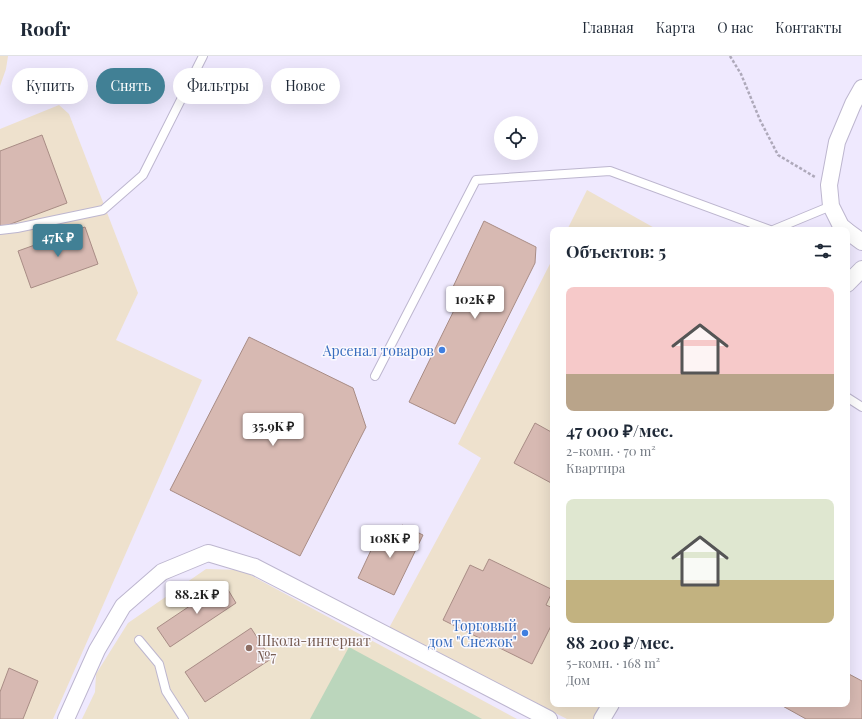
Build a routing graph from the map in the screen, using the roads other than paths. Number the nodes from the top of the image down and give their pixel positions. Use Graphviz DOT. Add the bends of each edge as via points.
graph roads {
  1 [pos="203,56"];
  2 [pos="862,88"];
  3 [pos="831,206"];
  4 [pos="764,227"];
  5 [pos="779,227"];
  6 [pos="843,227"];
  7 [pos="0,230"];
  8 [pos="850,233"];
  9 [pos="862,242"];
  10 [pos="862,269"];
  11 [pos="850,281"];
  12 [pos="375,376"];
  13 [pos="850,399"];
  14 [pos="862,407"];
  15 [pos="139,640"];
  16 [pos="609,707"];
  17 [pos="66,719"];
  18 [pos="184,719"];
  19 [pos="548,719"];
  20 [pos="602,719"];
  1 -- 7 [label="lane" via="143,175 103,210"];
  2 -- 3 [label="street" via="838,142 829,186"];
  3 -- 5 [label="lane"];
  3 -- 6 [label="street"];
  4 -- 12 [label="lane" via="610,171 476,180"];
  8 -- 9 [label="street"];
  10 -- 11 [label="street"];
  13 -- 14 [label="lane"];
  15 -- 18 [label="lane" via="159,664 166,691"];
  16 -- 20 [label="street"];
  17 -- 19 [label="street" via="97,650 123,606 162,572 208,553 255,567"];
}
